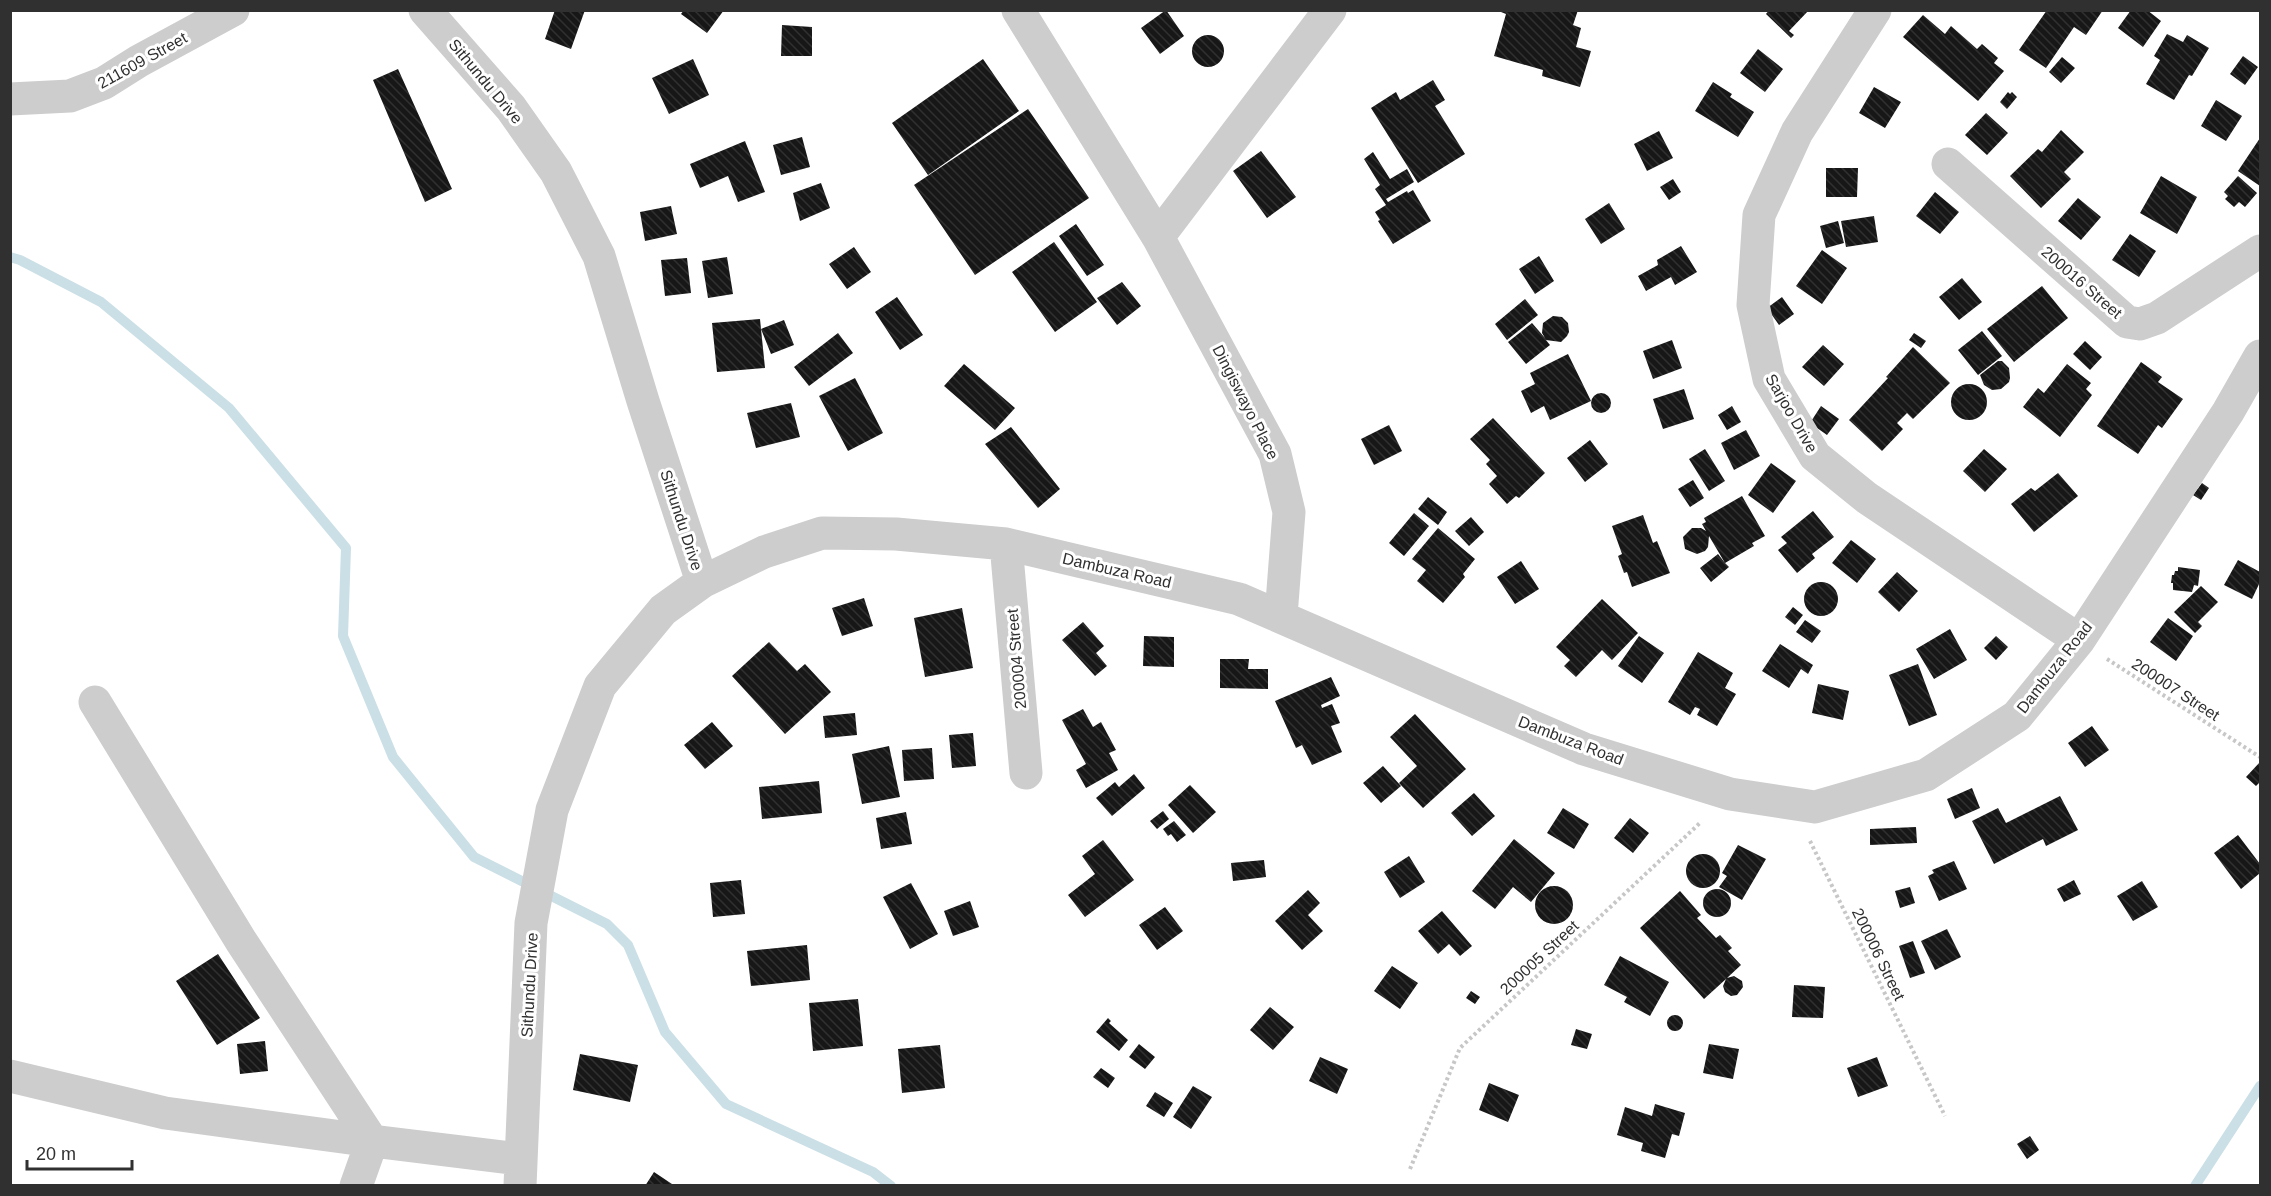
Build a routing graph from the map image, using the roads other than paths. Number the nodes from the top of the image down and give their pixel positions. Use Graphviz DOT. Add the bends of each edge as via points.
graph roads {
  1 [pos="233,10"];
  2 [pos="425,10"];
  3 [pos="1018,10"];
  4 [pos="1330,10"];
  5 [pos="1875,10"];
  6 [pos="10,99"];
  7 [pos="1948,164"];
  8 [pos="1158,237"];
  9 [pos="2260,251"];
  10 [pos="2260,356"];
  11 [pos="1006,544"];
  12 [pos="702,582"];
  13 [pos="1281,616"];
  14 [pos="2079,640"];
  15 [pos="95,702"];
  16 [pos="1026,773"];
  17 [pos="10,1076"];
  18 [pos="372,1141"];
  19 [pos="520,1172"];
  20 [pos="356,1185"];
  1 -- 6 [label="street, 211609 Street" via="104,83 70,96"];
  2 -- 12 [label="street, Sithundu Drive" via="511,108 543,153 599,256"];
  3 -- 8 [label="street, Dingiswayo Place"];
  4 -- 8 [label="street"];
  5 -- 14 [label="street, Sarjoo Drive" via="1797,132 1759,215 1753,305 1769,380 1815,456 1867,498"];
  7 -- 9 [label="street, 200016 Street" via="2127,322 2140,324 2157,318"];
  8 -- 13 [label="street, Dingiswayo Place" via="1275,454 1289,512"];
  10 -- 14 [label="street, Dambuza Road" via="2228,412"];
  11 -- 12 [label="street, Dambuza Road" via="896,534 822,533 764,552"];
  11 -- 13 [label="street, Dambuza Road" via="1239,599"];
  11 -- 16 [label="street, 200004 Street"];
  12 -- 19 [label="street, Sithundu Drive" via="663,610 600,686 552,810 531,923"];
  13 -- 14 [label="street, Dambuza Road" via="1584,749 1730,794 1815,807 1926,775 2018,716"];
  15 -- 18 [label="street" via="241,941"];
  17 -- 18 [label="street" via="165,1113"];
  18 -- 19 [label="street"];
  18 -- 20 [label="street"];
}
